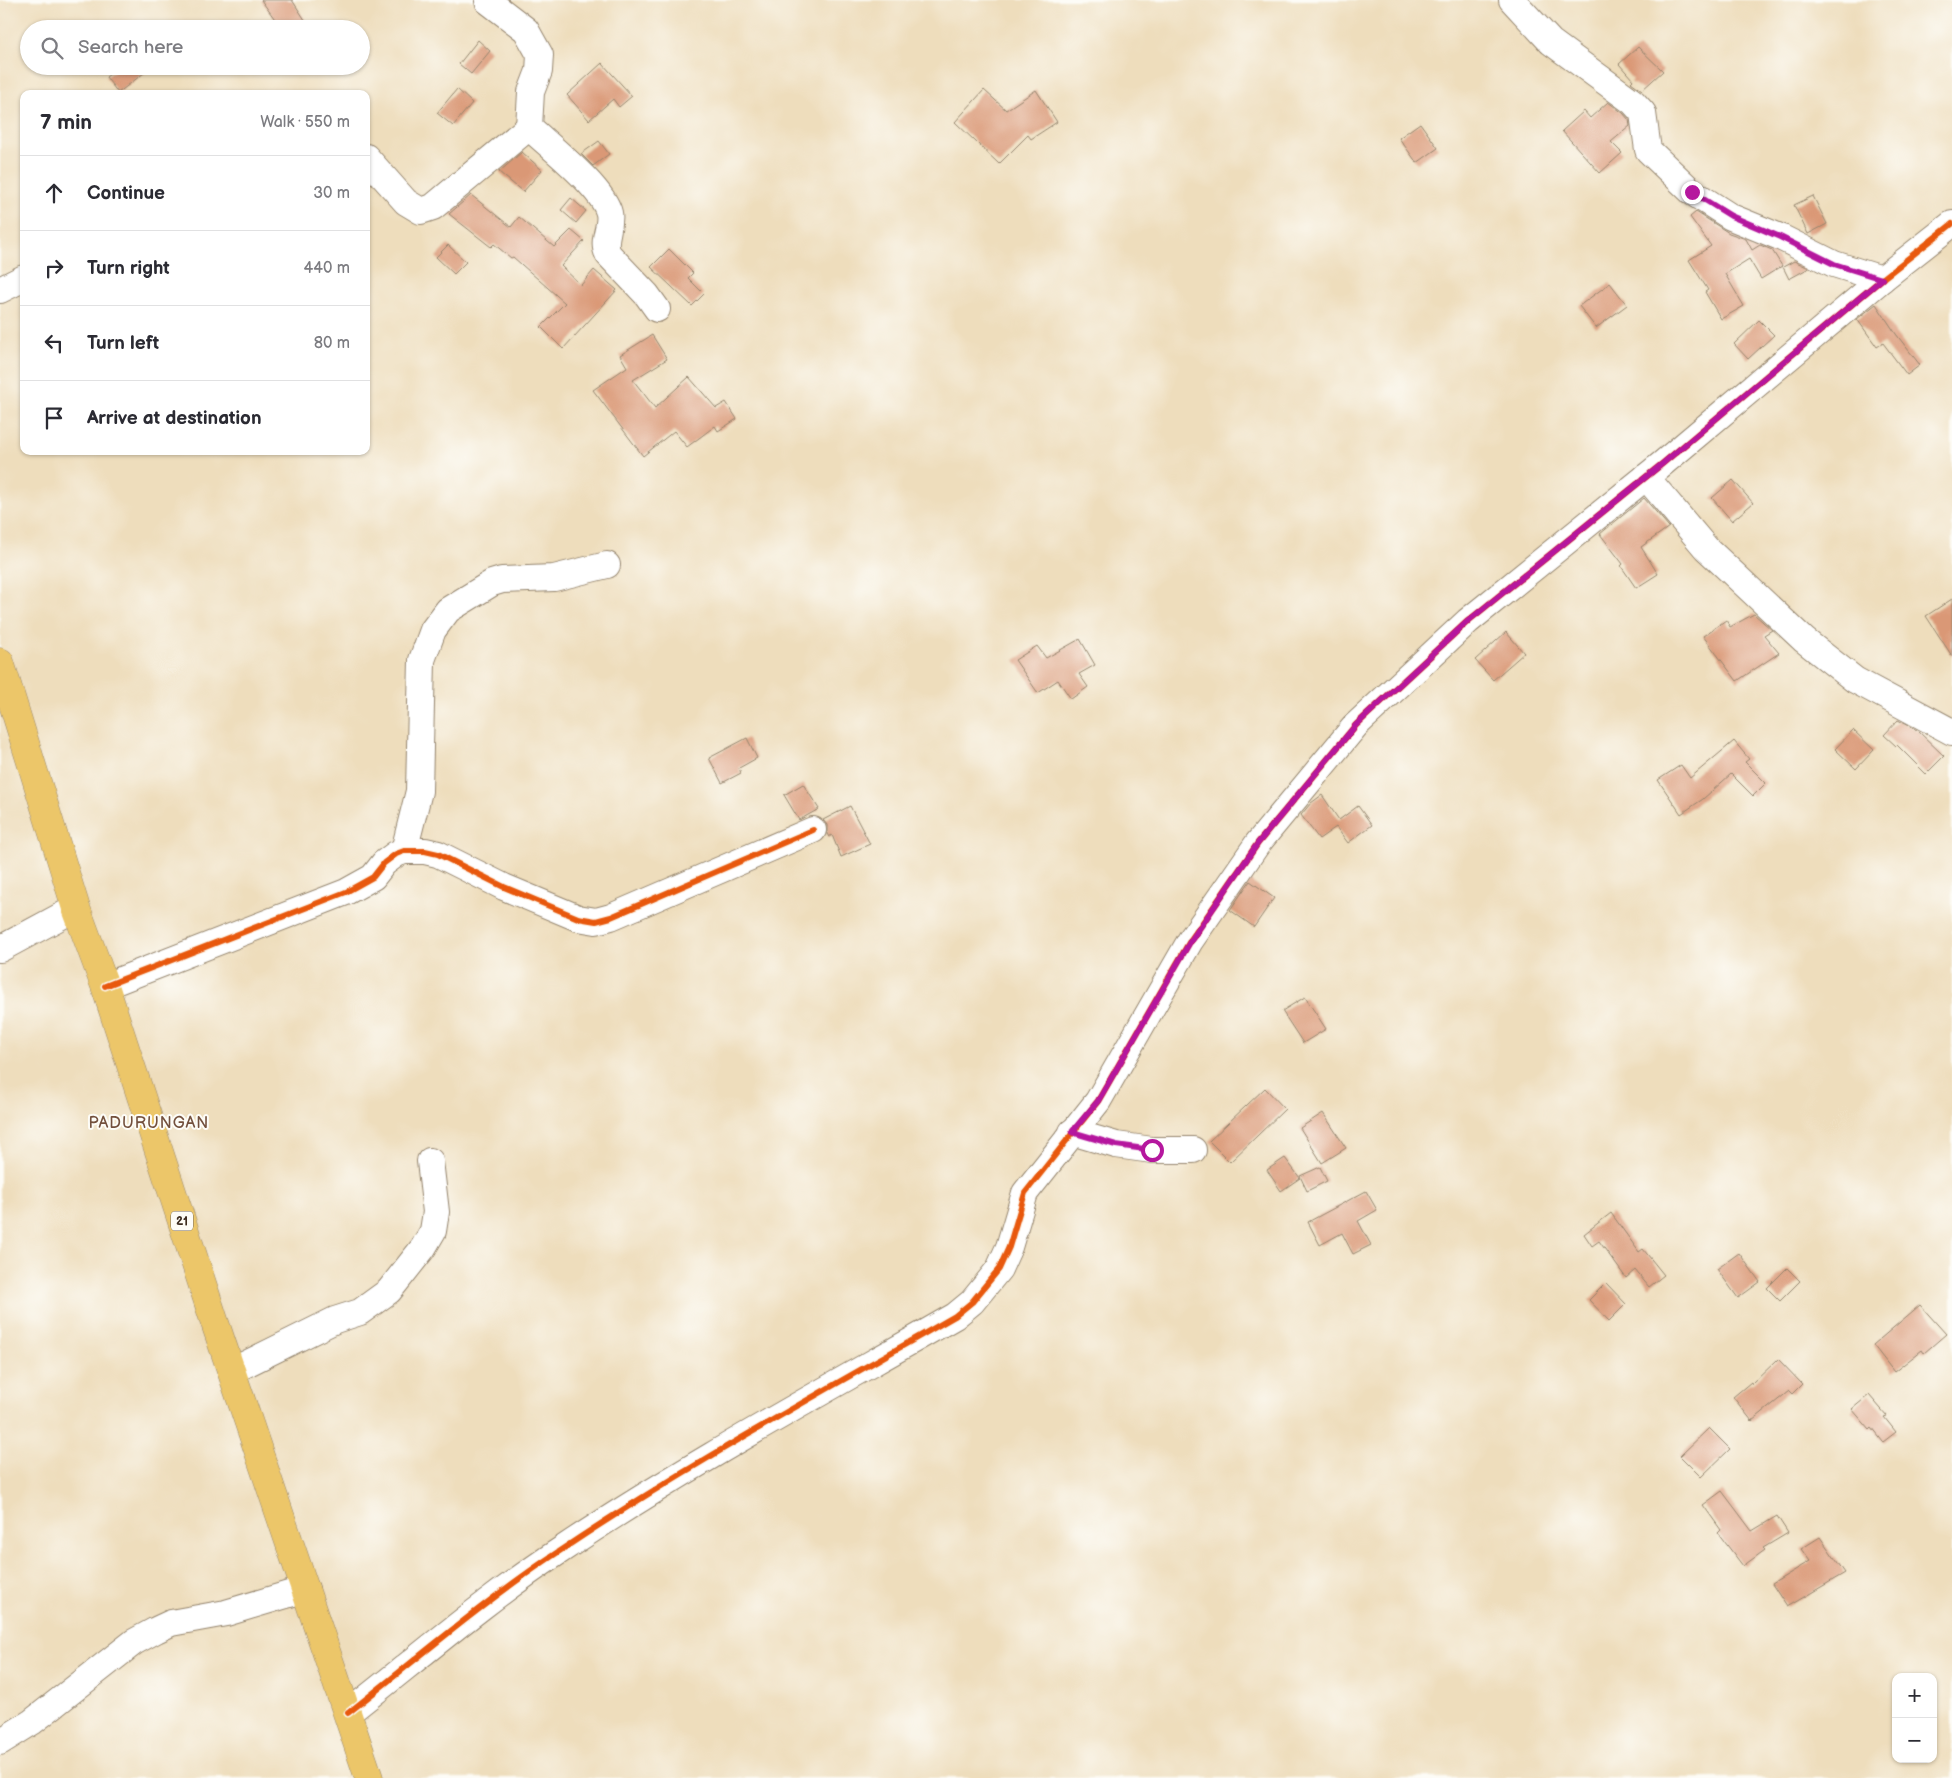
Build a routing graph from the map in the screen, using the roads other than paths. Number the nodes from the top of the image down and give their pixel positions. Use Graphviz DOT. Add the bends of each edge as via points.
graph roads {
  1 [pos="1512,0"];
  2 [pos="488,1"];
  3 [pos="529,127"];
  4 [pos="370,162"];
  5 [pos="1952,224"];
  6 [pos="20,270"];
  7 [pos="1882,279"];
  8 [pos="0,280"];
  9 [pos="20,280"];
  10 [pos="0,290"];
  11 [pos="657,309"];
  12 [pos="1646,477"];
  13 [pos="608,565"];
  14 [pos="0,662"];
  15 [pos="1952,732"];
  16 [pos="813,830"];
  17 [pos="404,851"];
  18 [pos="76,908"];
  19 [pos="0,949"];
  20 [pos="105,986"];
  21 [pos="1072,1132"];
  22 [pos="1193,1150"];
  23 [pos="430,1161"];
  24 [pos="232,1371"];
  25 [pos="306,1589"];
  26 [pos="348,1714"];
  27 [pos="0,1742"];
  28 [pos="369,1778"];
  1 -- 7 [label="street" via="1551,42 1644,113 1648,150 1692,192 1731,216 1834,264"];
  2 -- 3 [label="street" via="526,30 540,54 539,71 531,92"];
  3 -- 4 [label="street" via="433,207 421,211 406,202"];
  3 -- 11 [label="street" via="596,189 609,214 604,246 608,254"];
  5 -- 7 [label="street"];
  6 -- 8 [label="street"];
  7 -- 12 [label="street"];
  9 -- 10 [label="street"];
  12 -- 15 [label="street" via="1706,548 1804,640 1855,680"];
  12 -- 21 [label="street" via="1468,621 1356,725 1258,843 1190,942 1098,1101"];
  13 -- 17 [label="street" via="554,578 492,583 457,603 440,619 422,660 419,791"];
  14 -- 18 [label="highway, 21"];
  16 -- 17 [label="street" via="611,917 596,920 578,918 504,887 438,854"];
  17 -- 20 [label="street" via="384,863 373,877 346,892"];
  18 -- 19 [label="street"];
  18 -- 20 [label="highway, 21"];
  20 -- 24 [label="highway, 21"];
  21 -- 22 [label="street" via="1116,1145 1152,1150"];
  21 -- 26 [label="street" via="1025,1193 999,1269 972,1302 954,1316 665,1483 556,1552 471,1615"];
  23 -- 24 [label="street" via="436,1212 433,1231 424,1248 389,1291 360,1312 335,1320"];
  24 -- 25 [label="highway, 21"];
  25 -- 26 [label="highway, 21"];
  25 -- 27 [label="street" via="156,1630 134,1642 32,1722"];
  26 -- 28 [label="highway, 21"];
}
